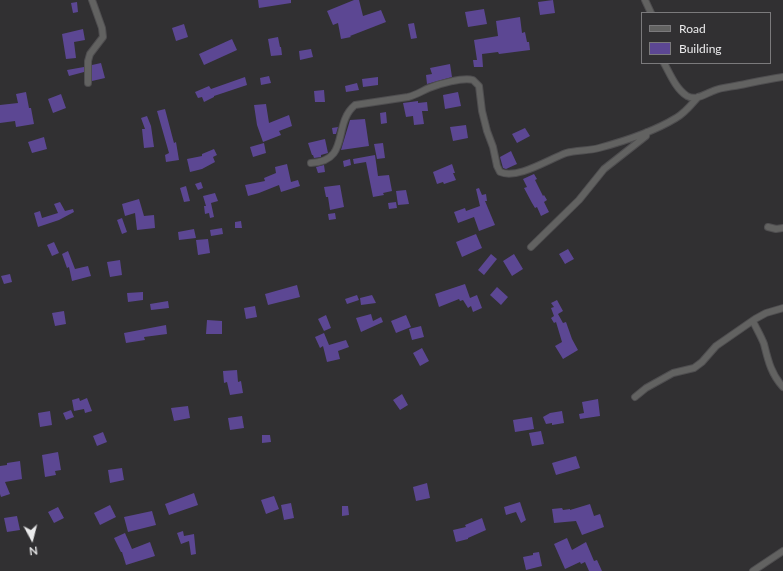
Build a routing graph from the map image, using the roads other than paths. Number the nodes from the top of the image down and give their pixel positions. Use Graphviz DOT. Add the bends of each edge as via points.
graph roads {
  1 [pos="92,0"];
  2 [pos="645,0"];
  3 [pos="651,12"];
  4 [pos="665,64"];
  5 [pos="783,77"];
  6 [pos="88,83"];
  7 [pos="698,97"];
  8 [pos="647,132"];
  9 [pos="311,162"];
  10 [pos="768,227"];
  11 [pos="783,228"];
  12 [pos="531,247"];
  13 [pos="783,308"];
  14 [pos="753,321"];
  15 [pos="783,387"];
  16 [pos="635,397"];
  17 [pos="783,551"];
  18 [pos="753,571"];
  1 -- 6 [label="street" via="103,37 90,54"];
  2 -- 3 [label="street"];
  4 -- 7 [label="street" via="686,95"];
  5 -- 7 [label="street" via="715,90"];
  7 -- 8 [label="street" via="676,118"];
  8 -- 9 [label="street" via="598,148 567,153 525,170 505,174 500,172 497,166 482,111 479,86 473,80 465,79 427,88 408,97 355,105 344,119 339,145 333,153 327,160"];
  8 -- 12 [label="street" via="646,136 604,169 580,200"];
  10 -- 11 [label="street"];
  13 -- 14 [label="street"];
  14 -- 15 [label="street" via="764,344 768,363"];
  14 -- 16 [label="street" via="716,346 694,368 673,373"];
  17 -- 18 [label="street"];
}
